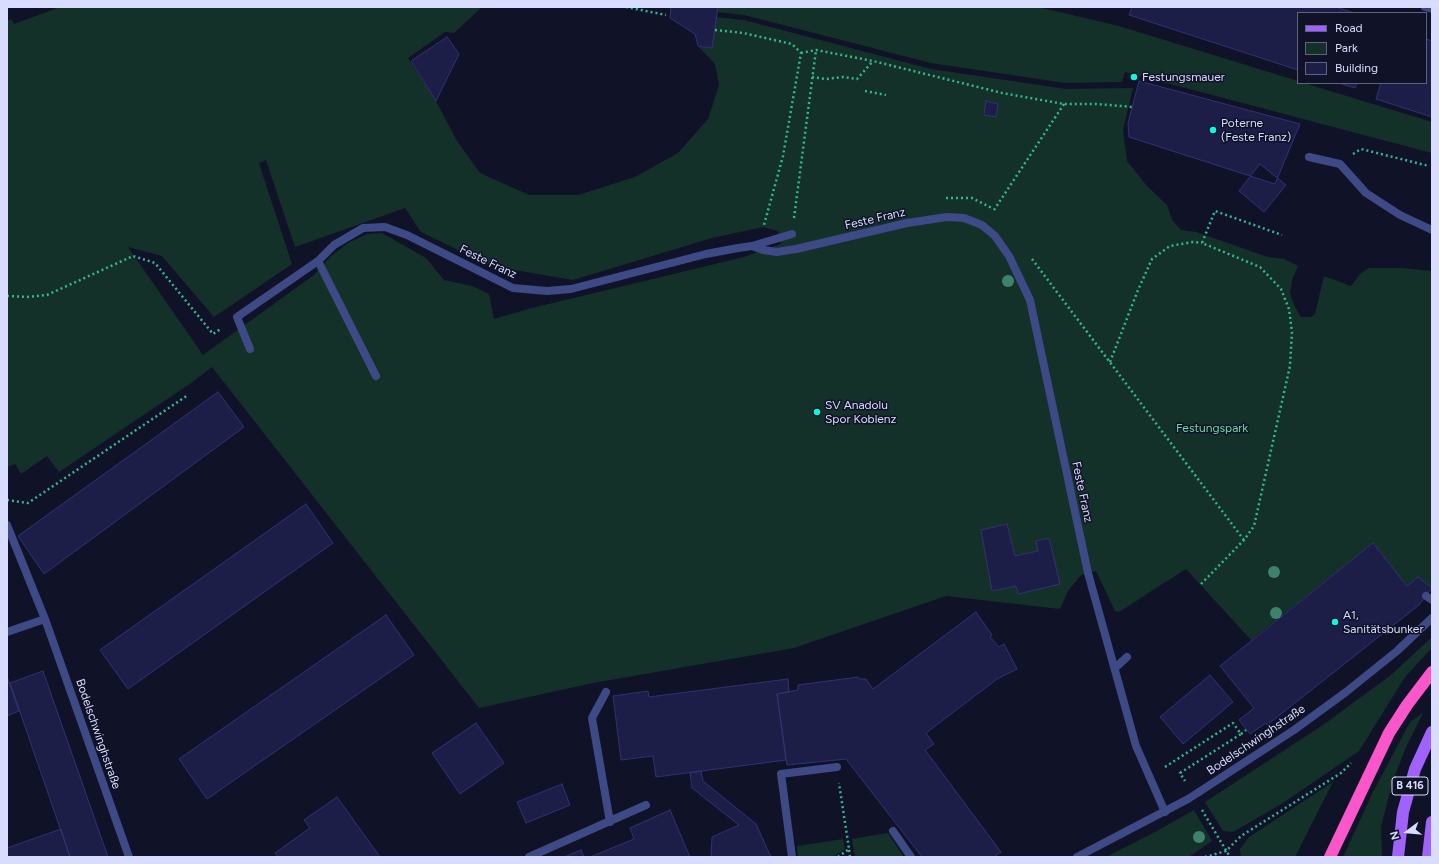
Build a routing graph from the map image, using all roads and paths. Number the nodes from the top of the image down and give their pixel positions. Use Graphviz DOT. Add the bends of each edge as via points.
graph roads {
  1 [pos="626,7"];
  2 [pos="1425,7"];
  3 [pos="1432,9"];
  4 [pos="666,15"];
  5 [pos="715,30"];
  6 [pos="816,50"];
  7 [pos="801,53"];
  8 [pos="873,61"];
  9 [pos="812,77"];
  10 [pos="865,92"];
  11 [pos="886,94"];
  12 [pos="1064,104"];
  13 [pos="1132,107"];
  14 [pos="1309,157"];
  15 [pos="1340,164"];
  16 [pos="1429,166"];
  17 [pos="994,210"];
  18 [pos="1432,230"];
  19 [pos="792,234"];
  20 [pos="1282,235"];
  21 [pos="1202,243"];
  22 [pos="752,246"];
  23 [pos="318,261"];
  24 [pos="7,296"];
  25 [pos="237,317"];
  26 [pos="250,349"];
  27 [pos="1110,362"];
  28 [pos="376,376"];
  29 [pos="188,395"];
  30 [pos="7,500"];
  31 [pos="7,525"];
  32 [pos="1200,584"];
  33 [pos="1432,618"];
  34 [pos="45,619"];
  35 [pos="7,632"];
  36 [pos="1127,657"];
  37 [pos="1115,668"];
  38 [pos="1432,672"];
  39 [pos="606,692"];
  40 [pos="1246,730"];
  41 [pos="1432,732"];
  42 [pos="1241,734"];
  43 [pos="1355,759"];
  44 [pos="837,767"];
  45 [pos="646,805"];
  46 [pos="1165,812"];
  47 [pos="610,822"];
  48 [pos="1432,822"];
  49 [pos="893,831"];
  50 [pos="849,849"];
  51 [pos="1226,851"];
  52 [pos="1428,851"];
  53 [pos="129,857"];
  54 [pos="529,857"];
  55 [pos="792,857"];
  56 [pos="838,857"];
  57 [pos="850,857"];
  58 [pos="911,857"];
  59 [pos="1077,857"];
  60 [pos="1205,857"];
  61 [pos="1230,857"];
  62 [pos="1330,857"];
  63 [pos="1398,857"];
  1 -- 4 [label="path"];
  2 -- 3 [label="street"];
  5 -- 7 [label="path" via="743,33 792,44"];
  6 -- 7 [label="path"];
  6 -- 8 [label="path"];
  6 -- 9 [label="path"];
  7 -- 22 [label="path" via="783,156 763,227"];
  8 -- 9 [label="path" via="857,79"];
  8 -- 12 [label="path" via="1002,94"];
  9 -- 19 [label="path"];
  10 -- 11 [label="path"];
  12 -- 13 [label="path"];
  12 -- 17 [label="path"];
  14 -- 15 [label="street"];
  15 -- 16 [label="path" via="1361,149"];
  15 -- 18 [label="street" via="1366,193 1400,216"];
  19 -- 22 [label="street"];
  20 -- 21 [label="path" via="1215,211"];
  21 -- 27 [label="path" via="1170,246 1152,259"];
  21 -- 32 [label="path" via="1260,267 1281,288 1289,309 1292,332 1290,366 1254,526 1244,540"];
  22 -- 23 [label="street, Feste Franz" via="706,254 571,289 547,291 513,288 407,235 385,227 363,228 334,245"];
  22 -- 37 [label="street, Feste Franz" via="777,252 907,223 947,217 964,218 982,225 995,236 1009,256 1030,300 1088,573"];
  23 -- 25 [label="street, Feste Franz"];
  23 -- 28 [label="street"];
  24 -- 25 [label="path" via="47,295 133,256 155,263 213,334"];
  25 -- 26 [label="street"];
  29 -- 30 [label="path" via="28,503"];
  31 -- 34 [label="street, Bodelschwinghstraße"];
  33 -- 46 [label="street, Bodelschwinghstraße, bridge" via="1397,651 1294,730"];
  34 -- 35 [label="street"];
  34 -- 53 [label="street, Bodelschwinghstraße"];
  36 -- 37 [label="street"];
  37 -- 46 [label="street, Feste Franz" via="1136,746"];
  38 -- 62 [label="highway" via="1389,733"];
  39 -- 47 [label="street" via="592,718"];
  40 -- 42 [label="path"];
  41 -- 63 [label="main road, B 416" via="1415,769 1402,812"];
  43 -- 51 [label="path" via="1341,773 1241,836"];
  44 -- 50 [label="path"];
  44 -- 55 [label="street" via="781,774"];
  45 -- 47 [label="street"];
  46 -- 59 [label="street, Bodelschwinghstraße"];
  47 -- 54 [label="street"];
  48 -- 52 [label="main road"];
  49 -- 58 [label="street"];
  50 -- 56 [label="path"];
  50 -- 57 [label="path"];
  51 -- 60 [label="path"];
  51 -- 61 [label="path"];
}
